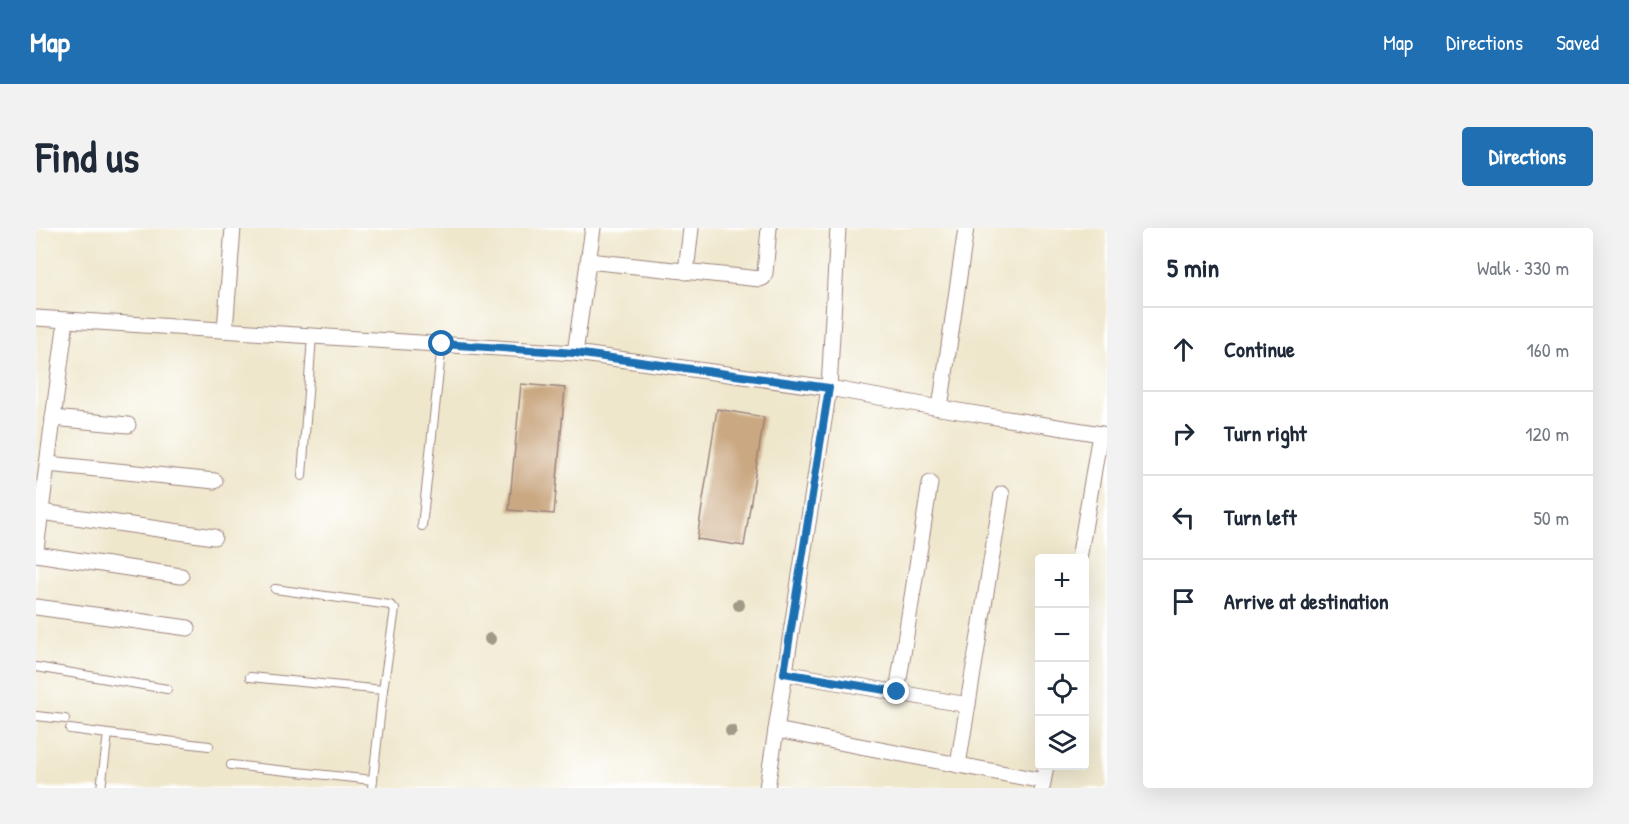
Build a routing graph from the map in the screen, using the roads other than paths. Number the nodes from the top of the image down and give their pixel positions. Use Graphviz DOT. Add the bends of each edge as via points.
graph roads {
  1 [pos="233,228"];
  2 [pos="592,228"];
  3 [pos="691,228"];
  4 [pos="769,228"];
  5 [pos="838,228"];
  6 [pos="966,228"];
  7 [pos="588,261"];
  8 [pos="686,272"];
  9 [pos="36,318"];
  10 [pos="66,320"];
  11 [pos="225,330"];
  12 [pos="312,336"];
  13 [pos="442,344"];
  14 [pos="575,353"];
  15 [pos="829,388"];
  16 [pos="940,408"];
  17 [pos="53,418"];
  18 [pos="128,425"];
  19 [pos="1103,434"];
  20 [pos="48,464"];
  21 [pos="302,476"];
  22 [pos="215,481"];
  23 [pos="930,483"];
  24 [pos="1002,494"];
  25 [pos="41,512"];
  26 [pos="422,526"];
  27 [pos="214,537"];
  28 [pos="36,549"];
  29 [pos="36,554"];
  30 [pos="1080,554"];
  31 [pos="181,576"];
  32 [pos="275,590"];
  33 [pos="36,607"];
  34 [pos="188,628"];
  35 [pos="36,667"];
  36 [pos="784,673"];
  37 [pos="250,676"];
  38 [pos="167,689"];
  39 [pos="383,690"];
  40 [pos="897,692"];
  41 [pos="968,705"];
  42 [pos="36,716"];
  43 [pos="65,719"];
  44 [pos="70,729"];
  45 [pos="776,730"];
  46 [pos="108,734"];
  47 [pos="208,746"];
  48 [pos="231,765"];
  49 [pos="958,765"];
  50 [pos="1045,770"];
  51 [pos="373,784"];
  52 [pos="1042,785"];
  53 [pos="101,788"];
  54 [pos="766,788"];
  1 -- 11 [label="street"];
  2 -- 7 [label="street"];
  3 -- 8 [label="street"];
  4 -- 8 [label="street" via="763,278"];
  5 -- 15 [label="street"];
  6 -- 16 [label="street"];
  7 -- 8 [label="street"];
  7 -- 14 [label="street"];
  9 -- 10 [label="street"];
  10 -- 11 [label="street"];
  10 -- 17 [label="street"];
  11 -- 12 [label="street"];
  12 -- 13 [label="street"];
  12 -- 21 [label="lane"];
  13 -- 14 [label="street"];
  13 -- 26 [label="lane"];
  14 -- 15 [label="street"];
  15 -- 16 [label="street"];
  15 -- 36 [label="street"];
  16 -- 19 [label="street"];
  17 -- 18 [label="street"];
  17 -- 20 [label="street"];
  19 -- 30 [label="street"];
  20 -- 22 [label="street"];
  20 -- 25 [label="street"];
  23 -- 40 [label="street"];
  24 -- 41 [label="street"];
  25 -- 27 [label="street"];
  25 -- 28 [label="street"];
  29 -- 31 [label="street"];
  32 -- 39 [label="lane" via="390,605 395,609"];
  33 -- 34 [label="street"];
  35 -- 38 [label="lane"];
  36 -- 40 [label="street"];
  36 -- 45 [label="street"];
  37 -- 39 [label="lane"];
  39 -- 51 [label="lane"];
  40 -- 41 [label="street"];
  41 -- 49 [label="street"];
  42 -- 43 [label="lane"];
  44 -- 46 [label="lane"];
  45 -- 49 [label="street"];
  45 -- 54 [label="street"];
  46 -- 47 [label="lane"];
  46 -- 53 [label="lane"];
  48 -- 51 [label="lane"];
  49 -- 52 [label="street"];
  50 -- 52 [label="street"];
}
